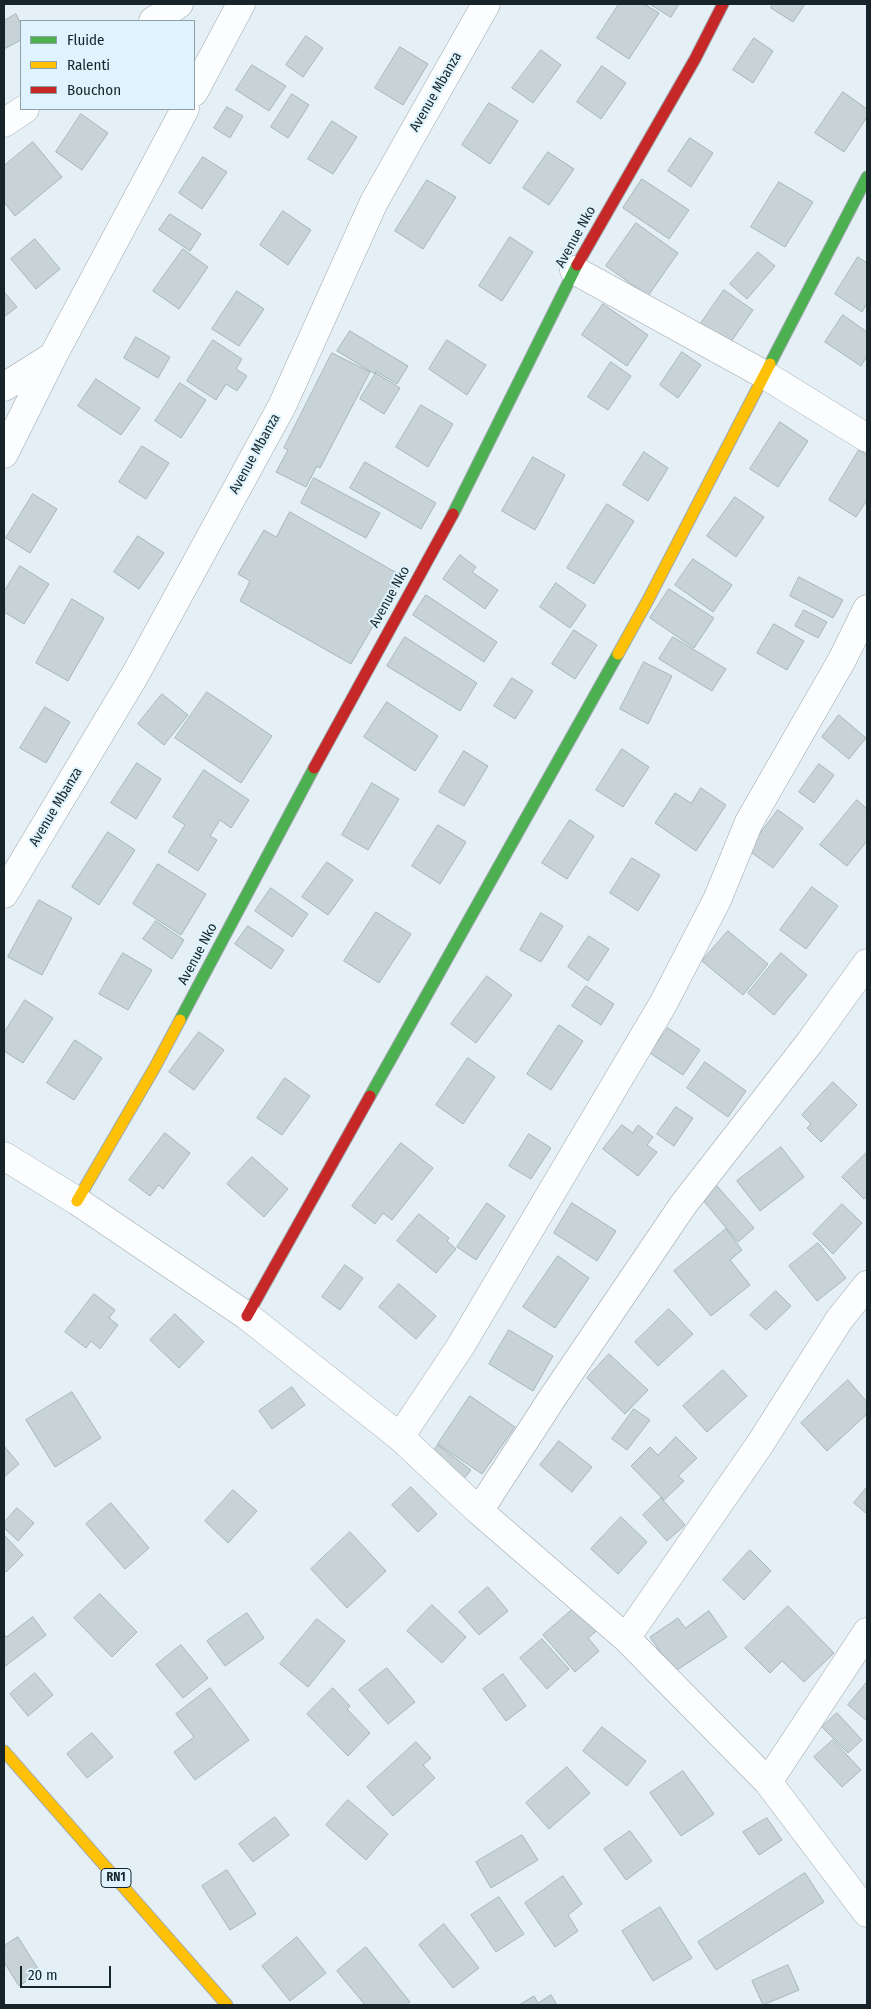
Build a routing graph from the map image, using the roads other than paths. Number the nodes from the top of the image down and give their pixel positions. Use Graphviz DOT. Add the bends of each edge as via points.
graph roads {
  1 [pos="179,4"];
  2 [pos="241,4"];
  3 [pos="486,4"];
  4 [pos="723,4"];
  5 [pos="155,20"];
  6 [pos="195,90"];
  7 [pos="24,110"];
  8 [pos="184,110"];
  9 [pos="4,123"];
  10 [pos="867,177"];
  11 [pos="574,270"];
  12 [pos="53,356"];
  13 [pos="765,376"];
  14 [pos="4,387"];
  15 [pos="867,438"];
  16 [pos="4,454"];
  17 [pos="867,609"];
  18 [pos="4,894"];
  19 [pos="867,963"];
  20 [pos="4,1156"];
  21 [pos="77,1201"];
  22 [pos="867,1285"];
  23 [pos="247,1316"];
  24 [pos="400,1437"];
  25 [pos="479,1511"];
  26 [pos="867,1632"];
  27 [pos="626,1638"];
  28 [pos="4,1752"];
  29 [pos="768,1782"];
  30 [pos="867,1912"];
  31 [pos="227,2005"];
  1 -- 5 [label="street"];
  2 -- 6 [label="street"];
  3 -- 18 [label="street, Avenue Mbanza" via="374,202 277,415 135,674"];
  4 -- 11 [label="main road, Avenue Nko"];
  7 -- 9 [label="street"];
  8 -- 12 [label="street"];
  10 -- 13 [label="main road"];
  11 -- 13 [label="street"];
  11 -- 21 [label="main road, Avenue Nko" via="468,485 155,1067"];
  12 -- 14 [label="street"];
  12 -- 16 [label="street"];
  13 -- 15 [label="street"];
  13 -- 23 [label="main road" via="648,600"];
  17 -- 24 [label="street" via="842,660 749,822 717,900 663,1004 460,1346"];
  19 -- 25 [label="street" via="683,1205"];
  20 -- 21 [label="street"];
  21 -- 23 [label="street"];
  22 -- 27 [label="street" via="839,1320 760,1444"];
  23 -- 24 [label="street"];
  24 -- 25 [label="street"];
  25 -- 27 [label="street"];
  26 -- 29 [label="street"];
  27 -- 29 [label="street"];
  28 -- 31 [label="main road, RN1"];
  29 -- 30 [label="street"];
}
